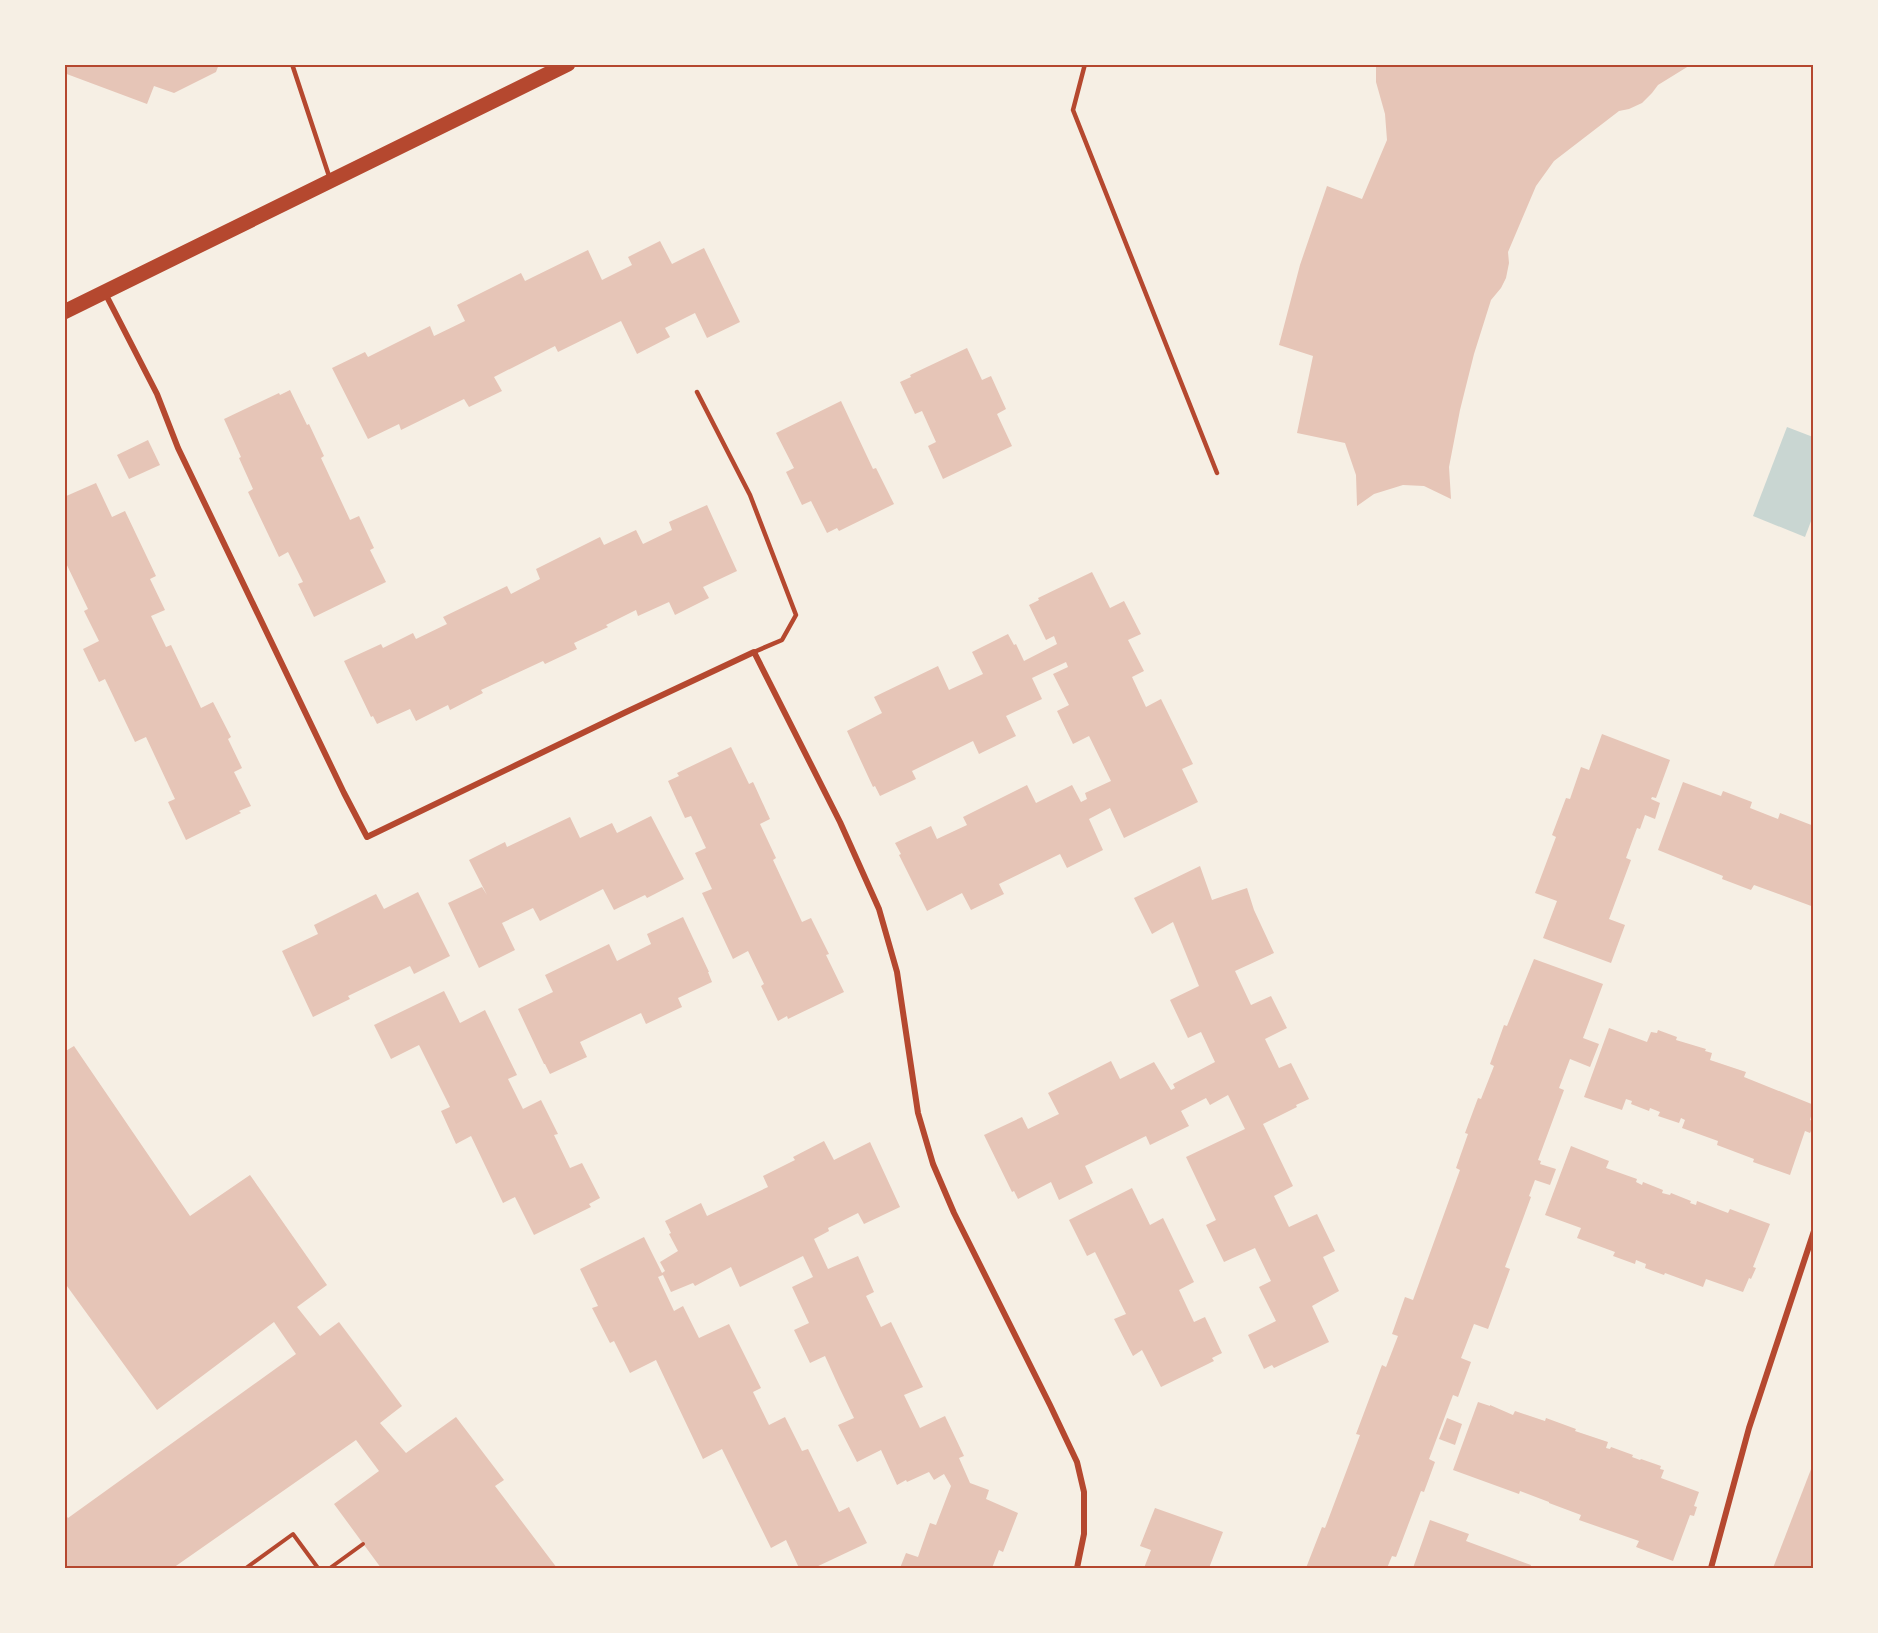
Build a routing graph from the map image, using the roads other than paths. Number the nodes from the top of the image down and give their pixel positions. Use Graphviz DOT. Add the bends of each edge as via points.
graph roads {
  1 [pos="292,64"];
  2 [pos="568,64"];
  3 [pos="1085,64"];
  4 [pos="331,181"];
  5 [pos="105,292"];
  6 [pos="64,312"];
  7 [pos="697,392"];
  8 [pos="1217,473"];
  9 [pos="754,652"];
  10 [pos="1814,1231"];
  11 [pos="1077,1569"];
  12 [pos="1711,1569"];
  1 -- 4 [label="lane"];
  2 -- 4 [label="main road"];
  3 -- 8 [label="lane" via="1073,110"];
  4 -- 5 [label="main road"];
  5 -- 6 [label="main road"];
  5 -- 9 [label="street" via="367,837"];
  7 -- 9 [label="lane" via="750,495 796,615 782,640"];
  9 -- 11 [label="street" via="879,909 897,972 918,1113 933,1164 1077,1462 1084,1510"];
  10 -- 12 [label="street" via="1749,1428"];
}
